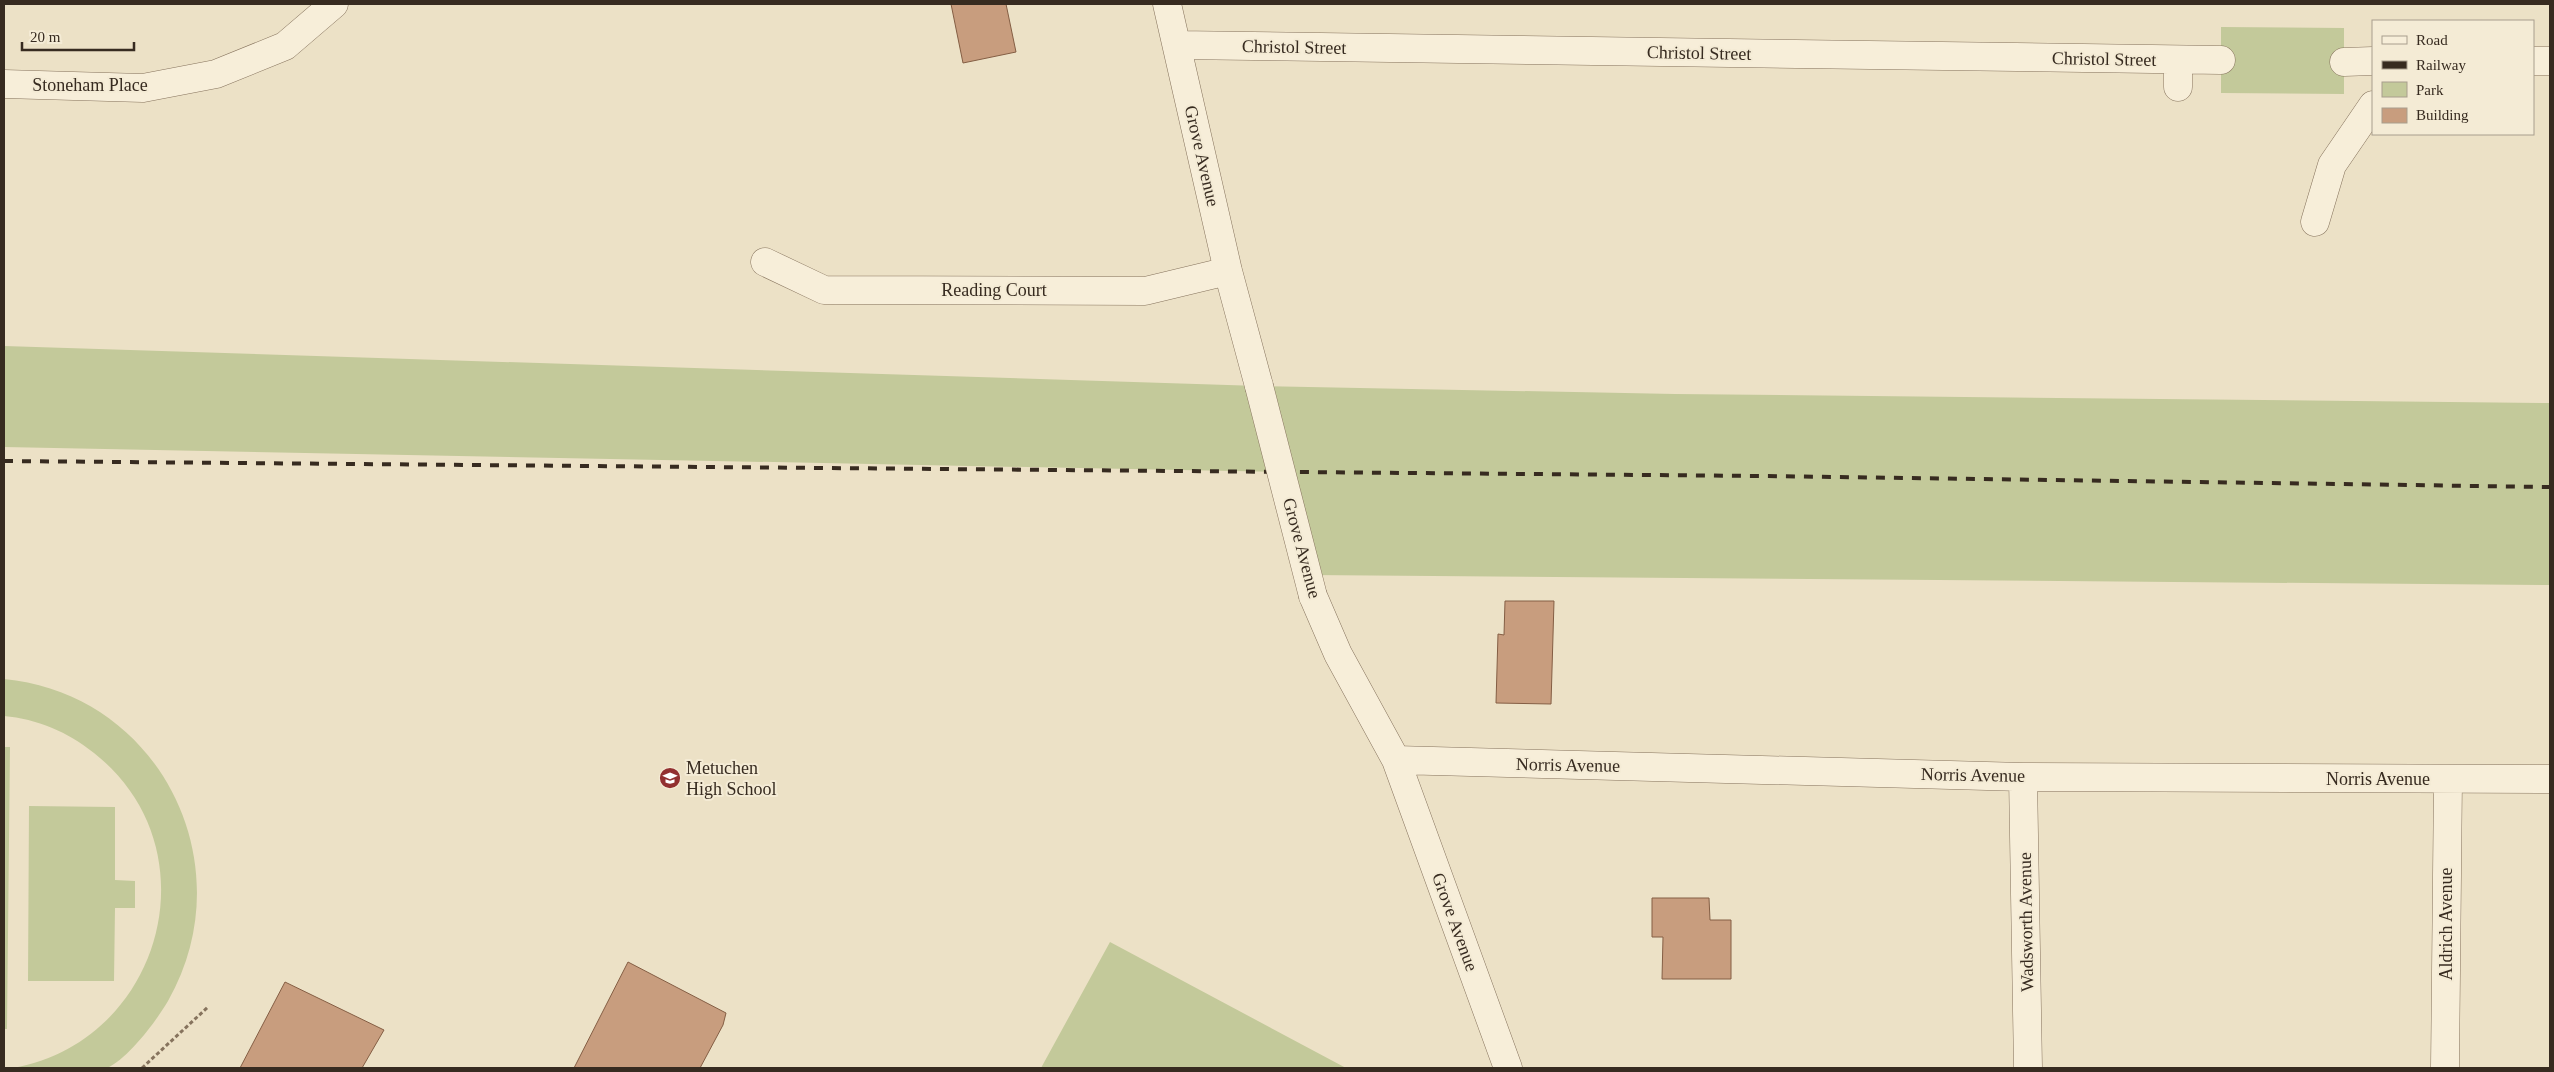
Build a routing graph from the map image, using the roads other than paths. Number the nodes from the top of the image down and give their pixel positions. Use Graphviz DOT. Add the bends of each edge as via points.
graph roads {
  1 [pos="334,4"];
  2 [pos="1167,4"];
  3 [pos="1177,46"];
  4 [pos="2178,60"];
  5 [pos="2221,60"];
  6 [pos="2372,61"];
  7 [pos="2534,61"];
  8 [pos="2550,61"];
  9 [pos="2344,62"];
  10 [pos="4,84"];
  11 [pos="2178,87"];
  12 [pos="2372,106"];
  13 [pos="2315,222"];
  14 [pos="765,262"];
  15 [pos="1228,271"];
  16 [pos="1396,760"];
  17 [pos="2023,777"];
  18 [pos="2448,779"];
  19 [pos="2550,779"];
  20 [pos="1508,1068"];
  21 [pos="2028,1068"];
  22 [pos="2445,1068"];
  1 -- 10 [label="street, Stoneham Place" via="285,46 216,74 143,88"];
  2 -- 3 [label="street, Grove Avenue"];
  3 -- 4 [label="street, Christol Street"];
  3 -- 15 [label="street, Grove Avenue"];
  4 -- 5 [label="street, Christol Street"];
  4 -- 11 [label="street"];
  6 -- 9 [label="street"];
  7 -- 8 [label="street"];
  12 -- 13 [label="street" via="2332,164"];
  14 -- 15 [label="street, Reading Court" via="824,290 1145,291"];
  15 -- 16 [label="street, Grove Avenue, bridge" via="1313,596 1338,654"];
  16 -- 17 [label="street, Norris Avenue"];
  16 -- 20 [label="street, Grove Avenue"];
  17 -- 18 [label="street, Norris Avenue"];
  17 -- 21 [label="street, Wadsworth Avenue"];
  18 -- 19 [label="street, Norris Avenue"];
  18 -- 22 [label="street, Aldrich Avenue"];
}
